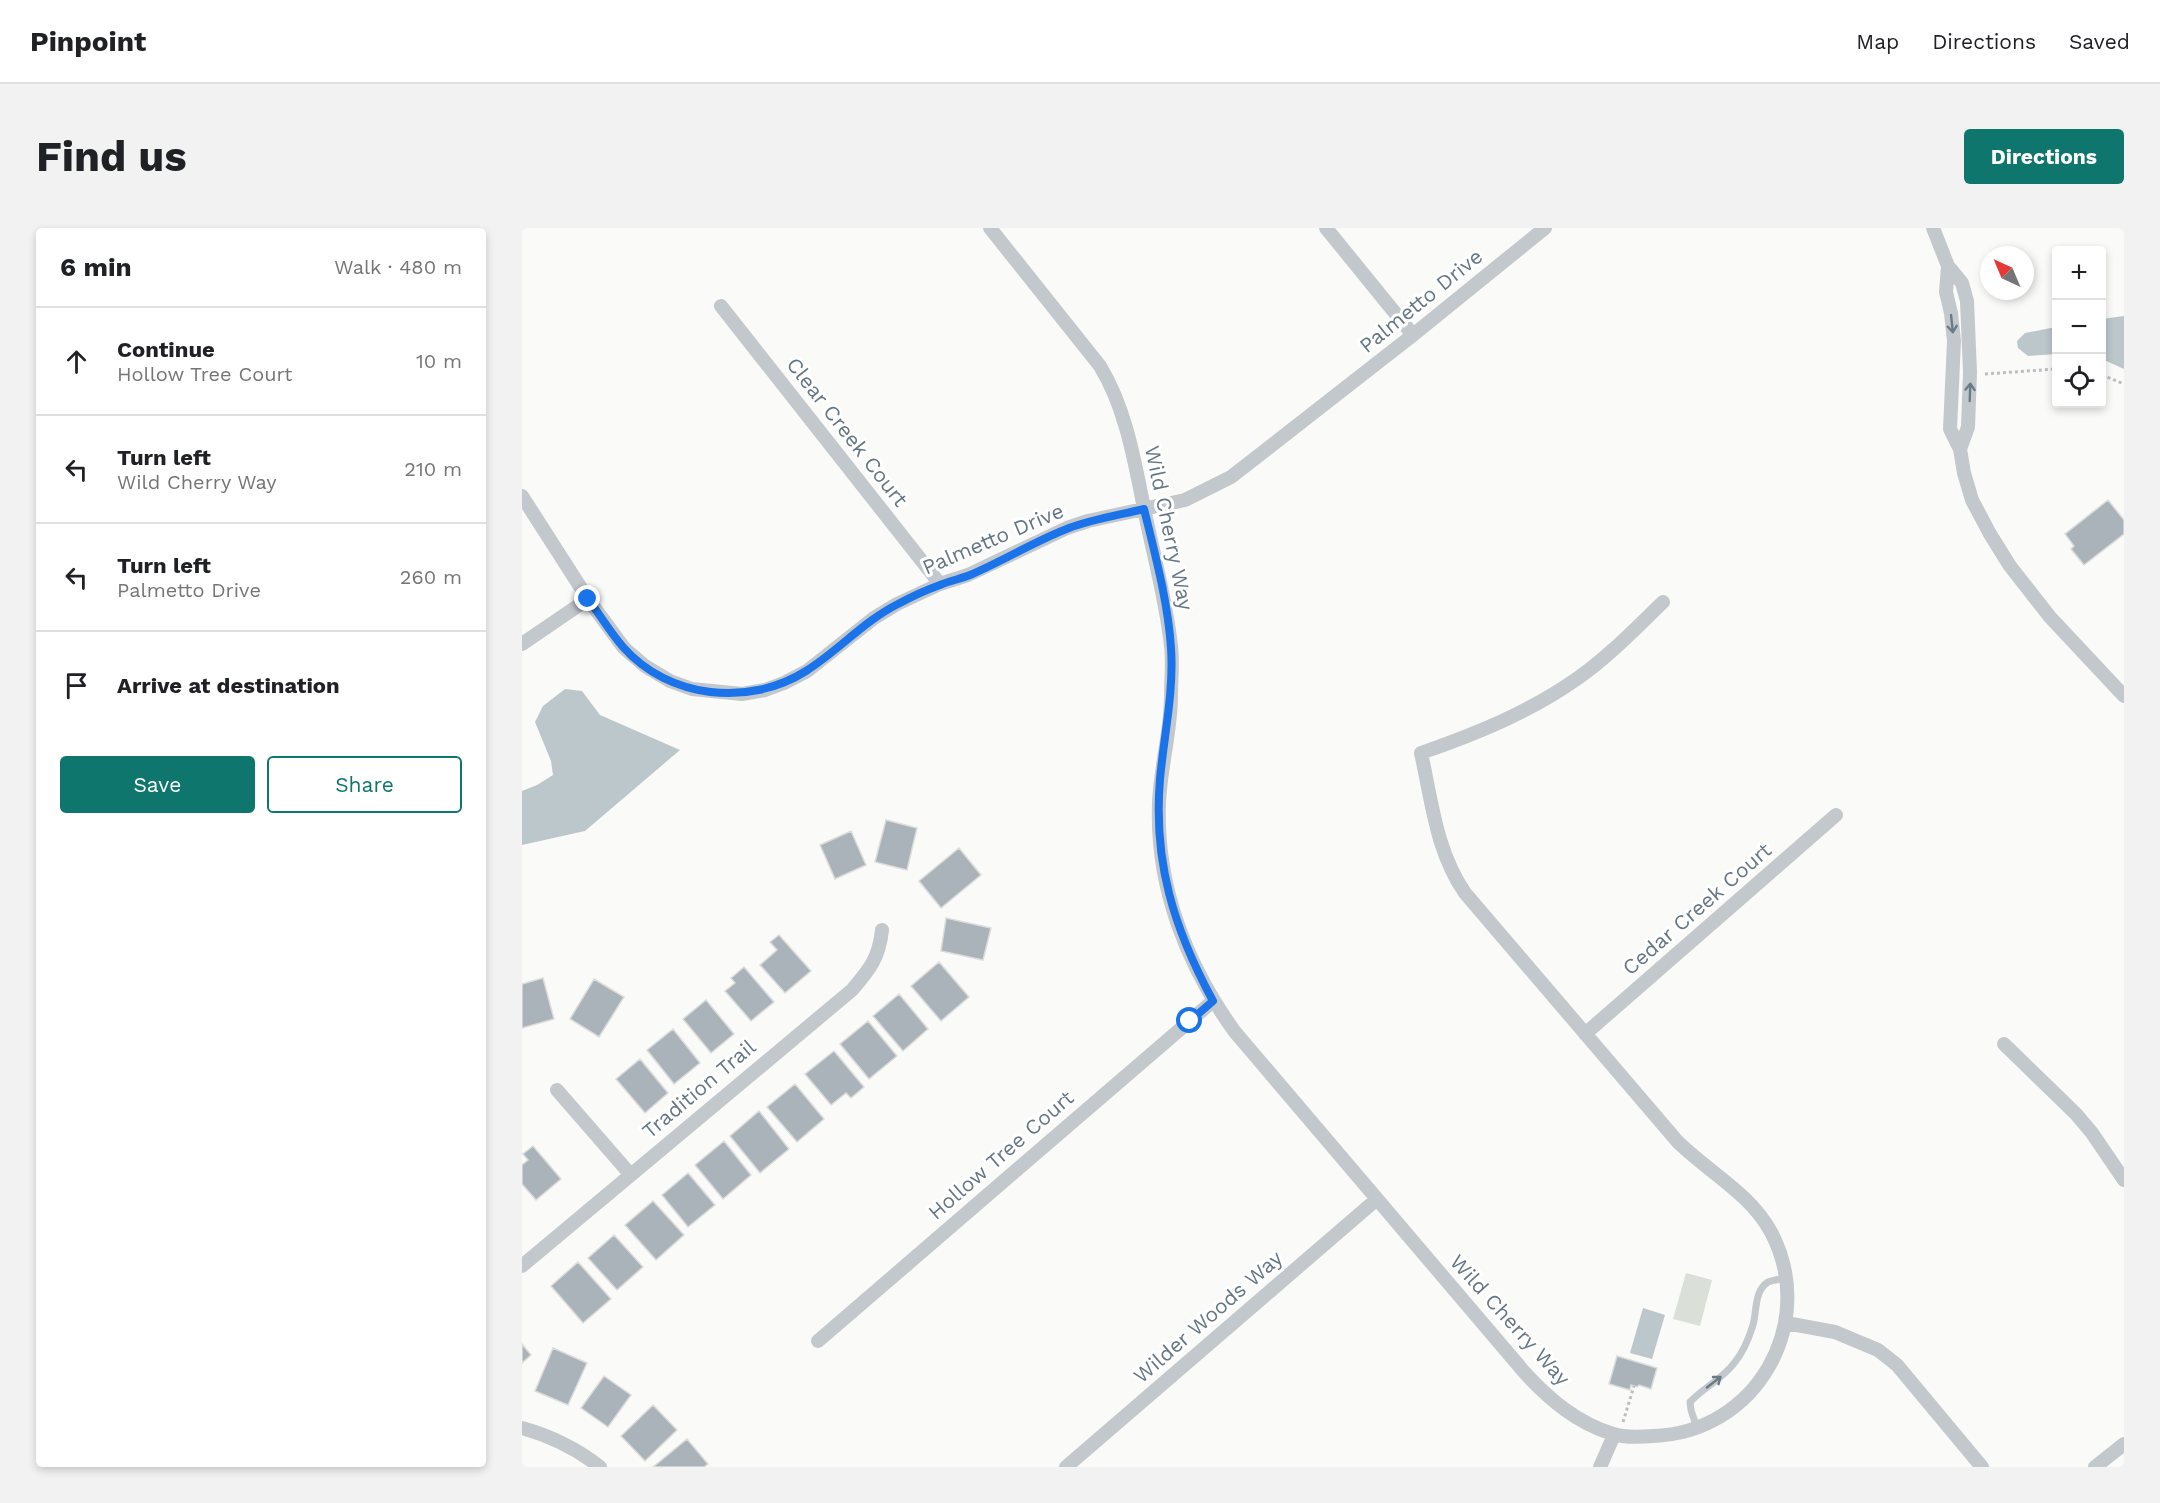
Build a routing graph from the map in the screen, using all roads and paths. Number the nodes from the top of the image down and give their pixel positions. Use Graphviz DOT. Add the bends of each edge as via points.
graph roads {
  1 [pos="990,228"];
  2 [pos="1326,228"];
  3 [pos="1545,228"];
  4 [pos="1933,228"];
  5 [pos="721,306"];
  6 [pos="1413,335"];
  7 [pos="2052,369"];
  8 [pos="1983,374"];
  9 [pos="2106,377"];
  10 [pos="2124,384"];
  11 [pos="522,496"];
  12 [pos="1144,509"];
  13 [pos="940,584"];
  14 [pos="588,599"];
  15 [pos="1663,602"];
  16 [pos="522,644"];
  17 [pos="2124,696"];
  18 [pos="1836,815"];
  19 [pos="882,930"];
  20 [pos="1213,1001"];
  21 [pos="1585,1034"];
  22 [pos="2004,1044"];
  23 [pos="557,1090"];
  24 [pos="630,1174"];
  25 [pos="2124,1180"];
  26 [pos="1377,1199"];
  27 [pos="522,1266"];
  28 [pos="1786,1278"];
  29 [pos="1786,1323"];
  30 [pos="818,1341"];
  31 [pos="1634,1386"];
  32 [pos="522,1428"];
  33 [pos="1697,1428"];
  34 [pos="1618,1430"];
  35 [pos="2124,1444"];
  36 [pos="600,1467"];
  37 [pos="1066,1467"];
  38 [pos="1600,1467"];
  39 [pos="1982,1467"];
  40 [pos="2096,1467"];
  1 -- 12 [label="street, Wild Cherry Way" via="1086,347 1110,383 1125,423"];
  2 -- 6 [label="street"];
  3 -- 6 [label="street, Palmetto Drive"];
  4 -- 17 [label="street" via="1948,266 1946,292 1954,341 1950,429 1960,449 1972,500 2010,566 2050,617"];
  5 -- 13 [label="street, Clear Creek Court"];
  6 -- 12 [label="street, Palmetto Drive" via="1231,477 1185,500"];
  7 -- 8 [label="path"];
  9 -- 10 [label="path"];
  11 -- 14 [label="street, Palmetto Drive"];
  12 -- 13 [label="street, Palmetto Drive" via="1068,528"];
  12 -- 20 [label="street, Wild Cherry Way" via="1171,647 1171,700 1160,778 1163,865 1185,946"];
  13 -- 14 [label="street, Palmetto Drive" via="874,618 807,671 765,690 742,694 692,689 645,666 624,648"];
  14 -- 16 [label="street"];
  15 -- 21 [label="street, Wild Cherry Way" via="1579,677 1549,697 1463,739 1421,753 1436,830 1454,876"];
  18 -- 21 [label="street, Cedar Creek Court"];
  19 -- 24 [label="street, Tradition Trail" via="878,955 852,990"];
  20 -- 26 [label="street, Wild Cherry Way"];
  20 -- 30 [label="street, Hollow Tree Court"];
  21 -- 28 [label="street, Wild Cherry Way" via="1677,1141 1742,1194 1760,1214 1781,1256"];
  22 -- 25 [label="street" via="2076,1114"];
  23 -- 24 [label="street"];
  24 -- 27 [label="street, Tradition Trail"];
  26 -- 34 [label="street, Wild Cherry Way" via="1549,1398 1573,1416"];
  26 -- 37 [label="street, Wilder Woods Way"];
  28 -- 29 [label="street, Wild Cherry Way"];
  33 -- 28 [label="lane, one-way" via="1690,1402 1719,1380 1746,1346 1761,1290 1769,1282"];
  29 -- 33 [label="street, Wild Cherry Way" via="1757,1385 1741,1402"];
  29 -- 39 [label="street" via="1834,1332 1878,1350 1897,1365"];
  31 -- 34 [label="path"];
  32 -- 36 [label="street" via="563,1443"];
  33 -- 34 [label="street, Wild Cherry Way" via="1665,1436 1636,1437"];
  34 -- 38 [label="street"];
  35 -- 40 [label="street"];
}
